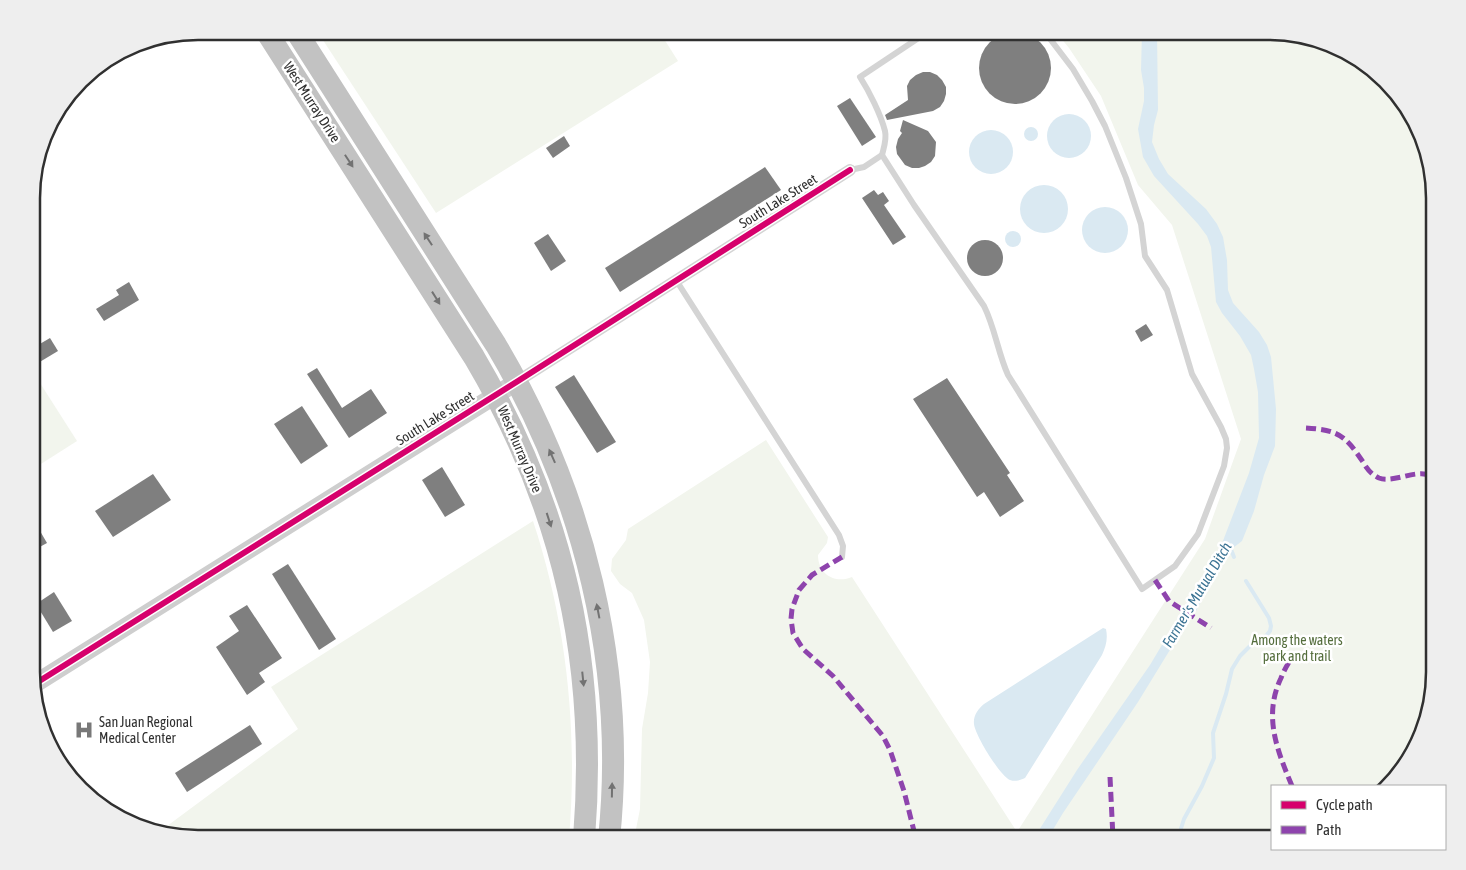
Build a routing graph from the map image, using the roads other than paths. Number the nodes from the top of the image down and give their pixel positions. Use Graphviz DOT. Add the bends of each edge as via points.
graph roads {
  1 [pos="272,40"];
  2 [pos="302,40"];
  3 [pos="916,40"];
  4 [pos="1051,40"];
  5 [pos="882,155"];
  6 [pos="850,170"];
  7 [pos="676,280"];
  8 [pos="518,381"];
  9 [pos="496,395"];
  10 [pos="842,558"];
  11 [pos="40,680"];
  12 [pos="585,830"];
  13 [pos="610,830"];
  1 -- 9 [label="highway, West Murray Drive, one-way"];
  8 -- 2 [label="highway, West Murray Drive, one-way"];
  3 -- 5 [label="lane" via="860,77 886,133"];
  4 -- 5 [label="lane" via="1073,69 1105,126 1138,215 1145,256 1166,290 1192,374 1226,439 1224,466 1198,534 1175,566 1142,589 1008,375 984,306"];
  5 -- 6 [label="lane" via="864,167"];
  6 -- 7 [label="street, South Lake Street"];
  7 -- 8 [label="street, South Lake Street"];
  7 -- 10 [label="lane" via="839,535 843,546"];
  8 -- 9 [label="street, South Lake Street"];
  13 -- 8 [label="highway, West Murray Drive, one-way" via="613,727 599,612 585,554 557,467"];
  9 -- 11 [label="street, South Lake Street"];
  9 -- 12 [label="highway, West Murray Drive, one-way" via="535,481 568,586 578,633 588,754"];
}
